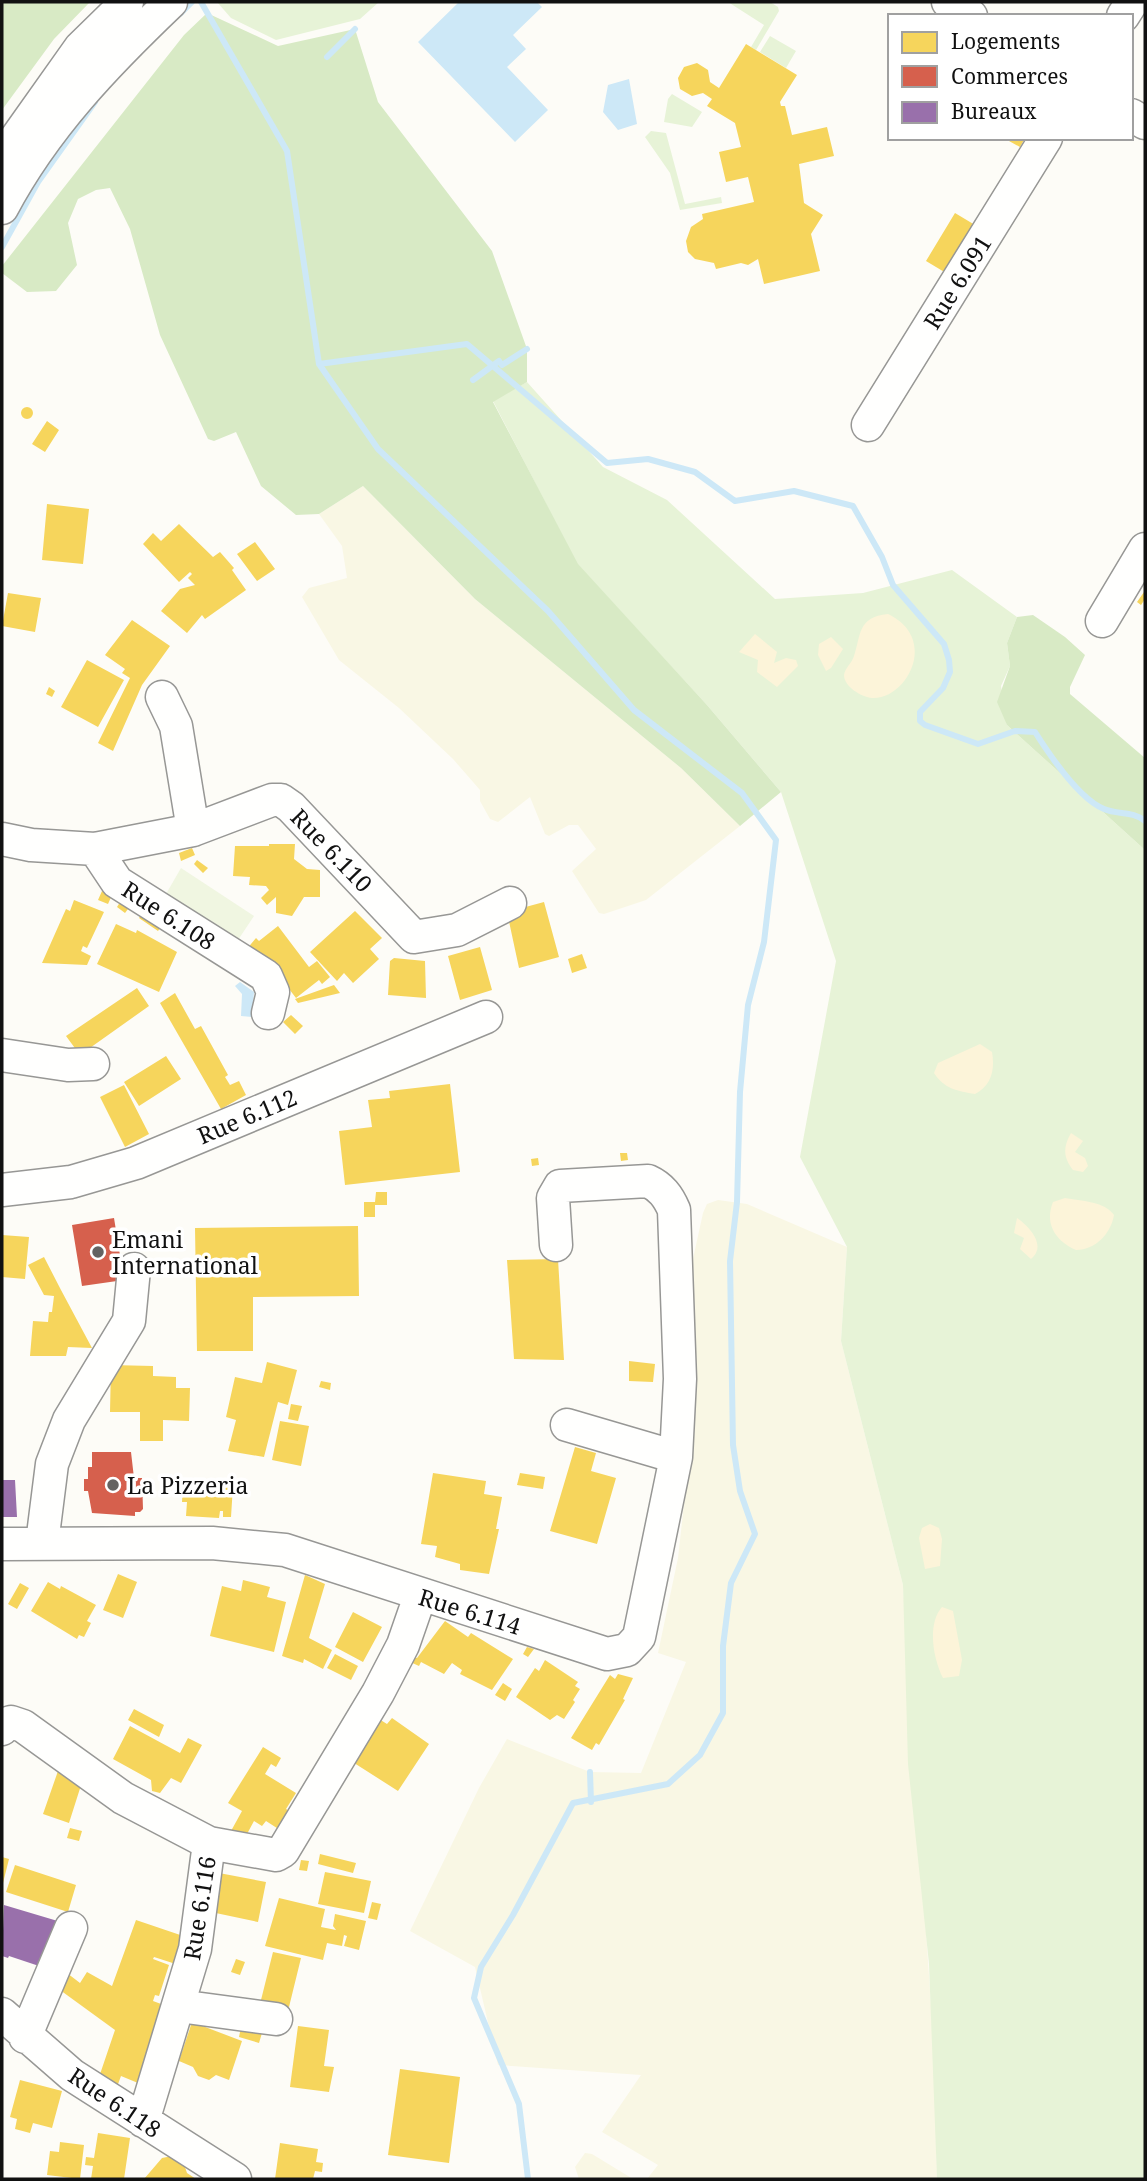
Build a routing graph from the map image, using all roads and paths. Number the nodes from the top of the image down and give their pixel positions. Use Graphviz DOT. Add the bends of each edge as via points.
graph roads {
  1 [pos="127,2"];
  2 [pos="172,2"];
  3 [pos="948,2"];
  4 [pos="968,14"];
  5 [pos="1045,140"];
  6 [pos="2,159"];
  7 [pos="2,208"];
  8 [pos="869,425"];
  9 [pos="1145,549"];
  10 [pos="1102,621"];
  11 [pos="162,697"];
  12 [pos="193,830"];
  13 [pos="2,839"];
  14 [pos="95,849"];
  15 [pos="510,903"];
  16 [pos="268,1013"];
  17 [pos="485,1017"];
  18 [pos="2,1055"];
  19 [pos="93,1064"];
  20 [pos="2,1190"];
  21 [pos="556,1245"];
  22 [pos="134,1269"];
  23 [pos="566,1425"];
  24 [pos="676,1457"];
  25 [pos="42,1543"];
  26 [pos="2,1544"];
  27 [pos="420,1596"];
  28 [pos="3,1727"];
  29 [pos="209,1843"];
  30 [pos="71,1928"];
  31 [pos="179,2006"];
  32 [pos="2,2014"];
  33 [pos="276,2019"];
  34 [pos="25,2037"];
  35 [pos="143,2121"];
  36 [pos="235,2179"];
  1 -- 6 [label="street" via="80,48"];
  2 -- 7 [label="street" via="99,71 22,170"];
  3 -- 4 [label="street"];
  5 -- 8 [label="street, Rue 6.091"];
  9 -- 10 [label="street"];
  11 -- 12 [label="street" via="176,726"];
  12 -- 14 [label="street, Rue 6.110"];
  12 -- 15 [label="street, Rue 6.110" via="281,800 414,937 457,930"];
  13 -- 14 [label="street"];
  14 -- 16 [label="street, Rue 6.108" via="117,882 266,976 273,992"];
  17 -- 20 [label="street, Rue 6.112" via="135,1163 71,1182"];
  18 -- 19 [label="street"];
  21 -- 24 [label="street, Rue 6.114" via="553,1198 560,1186 648,1181 669,1199 674,1210 680,1379"];
  22 -- 25 [label="street" via="129,1321 69,1420 52,1464"];
  23 -- 24 [label="street"];
  24 -- 27 [label="street, Rue 6.114" via="639,1637 627,1650 607,1654"];
  25 -- 26 [label="street, Rue 6.114"];
  25 -- 27 [label="street, Rue 6.114" via="212,1543 285,1550"];
  27 -- 29 [label="street" via="378,1693 283,1851 276,1855"];
  28 -- 29 [label="street, Rue 6.116" via="11,1722 23,1726 123,1798"];
  29 -- 31 [label="street, Rue 6.116" via="195,1949"];
  30 -- 34 [label="street"];
  31 -- 33 [label="street"];
  31 -- 35 [label="street, Rue 6.116"];
  32 -- 34 [label="street, Rue 6.118"];
  34 -- 35 [label="street, Rue 6.118" via="72,2075"];
  35 -- 36 [label="street, Rue 6.118"];
}
